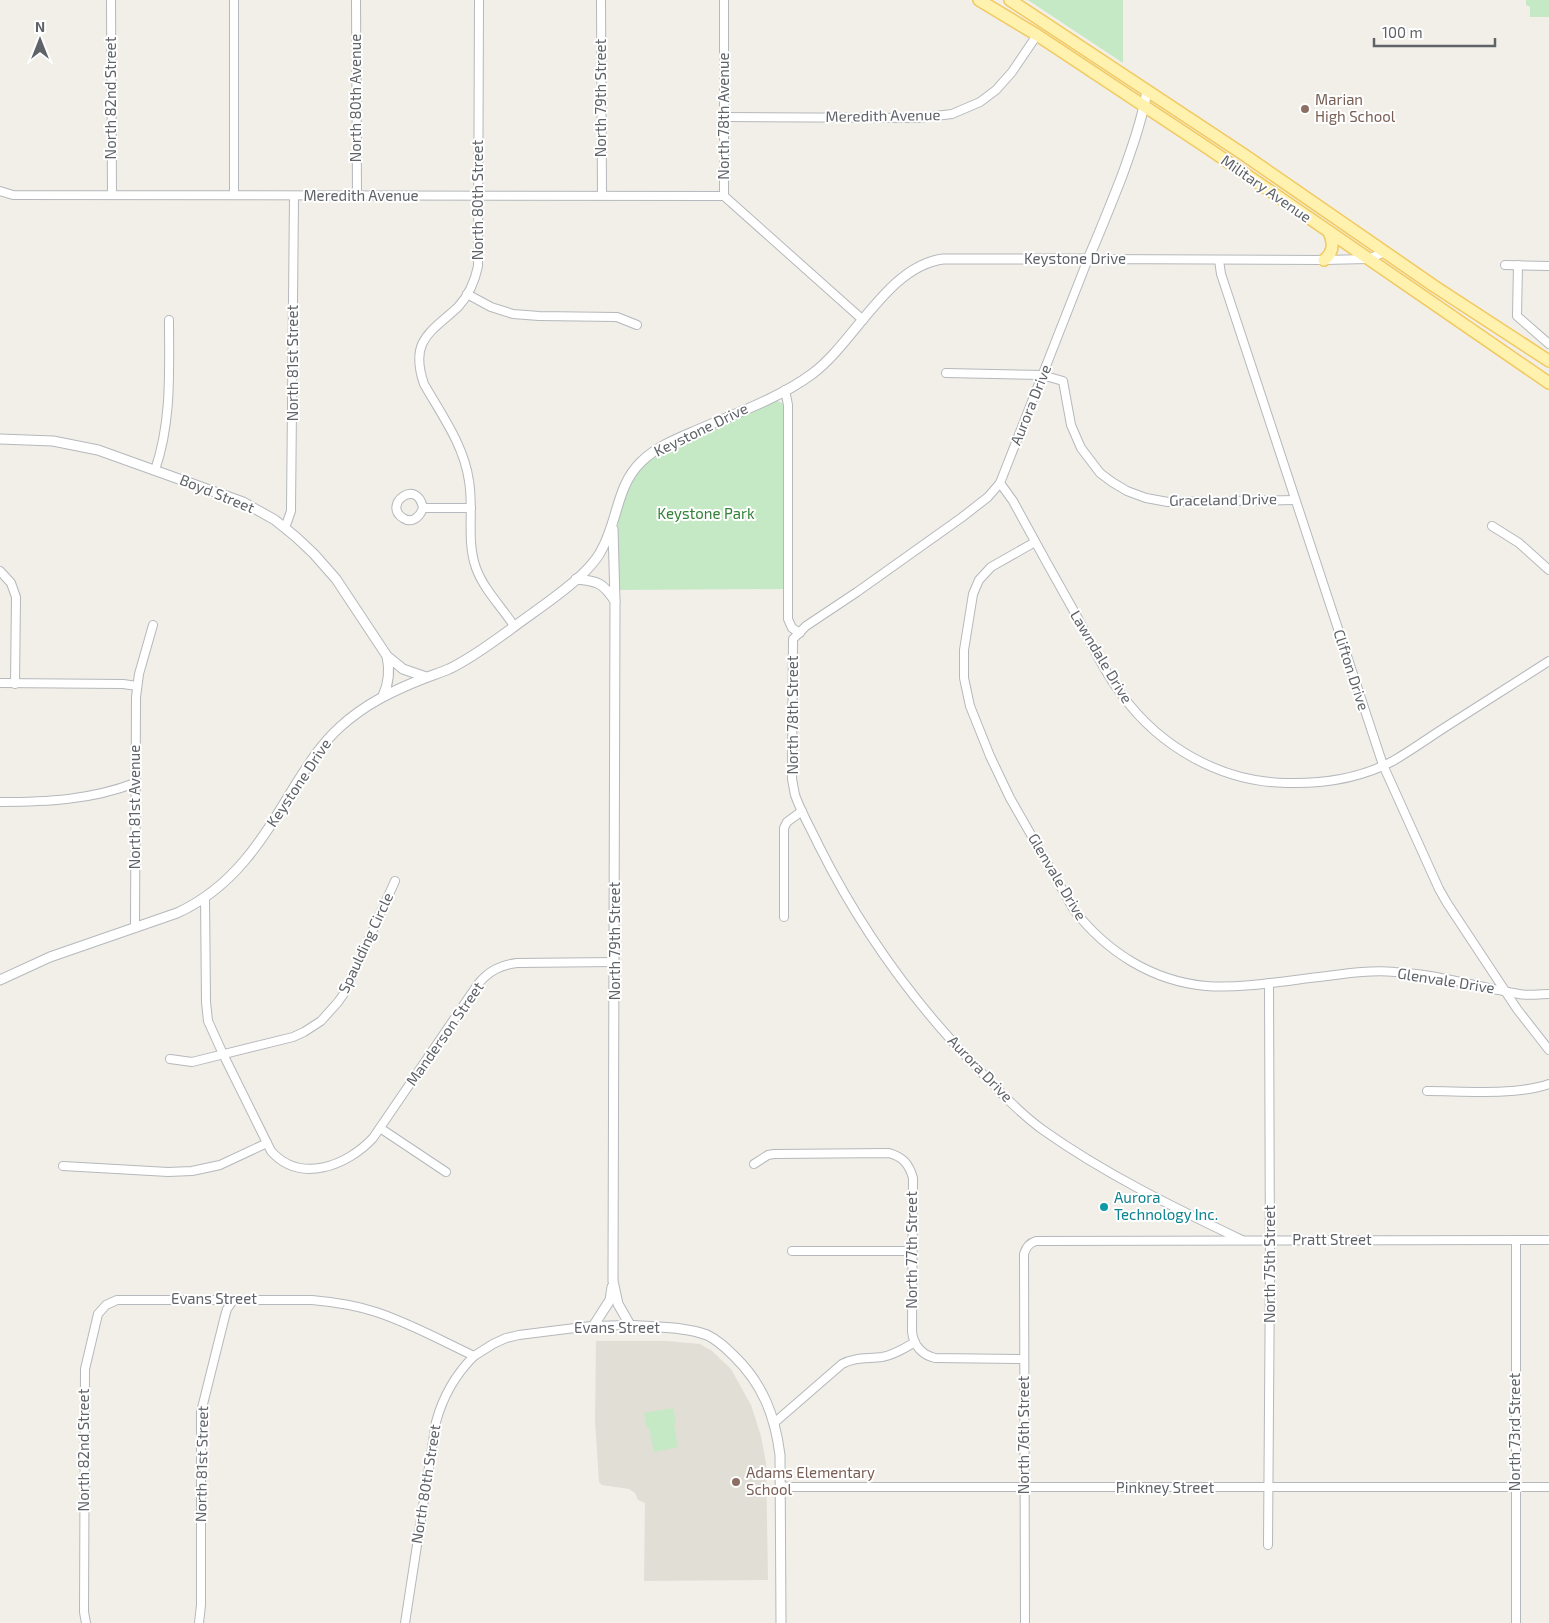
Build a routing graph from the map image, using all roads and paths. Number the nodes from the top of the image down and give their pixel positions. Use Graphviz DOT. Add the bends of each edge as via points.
graph roads {
  1 [pos="111,0"];
  2 [pos="234,0"];
  3 [pos="356,0"];
  4 [pos="479,0"];
  5 [pos="601,0"];
  6 [pos="724,0"];
  7 [pos="979,0"];
  8 [pos="1010,0"];
  9 [pos="1037,35"];
  10 [pos="1147,91"];
  11 [pos="1145,107"];
  12 [pos="724,117"];
  13 [pos="0,191"];
  14 [pos="112,195"];
  15 [pos="234,195"];
  16 [pos="357,195"];
  17 [pos="602,195"];
  18 [pos="478,196"];
  19 [pos="724,196"];
  20 [pos="294,197"];
  21 [pos="1329,232"];
  22 [pos="1385,252"];
  23 [pos="1088,259"];
  24 [pos="1368,259"];
  25 [pos="1219,260"];
  26 [pos="1324,260"];
  27 [pos="1505,265"];
  28 [pos="1518,265"];
  29 [pos="1549,266"];
  30 [pos="467,294"];
  31 [pos="169,320"];
  32 [pos="863,320"];
  33 [pos="637,325"];
  34 [pos="1549,344"];
  35 [pos="1549,361"];
  36 [pos="946,373"];
  37 [pos="1042,376"];
  38 [pos="1549,383"];
  39 [pos="785,390"];
  40 [pos="0,439"];
  41 [pos="155,470"];
  42 [pos="1000,483"];
  43 [pos="1295,500"];
  44 [pos="423,508"];
  45 [pos="470,508"];
  46 [pos="613,524"];
  47 [pos="1492,526"];
  48 [pos="285,528"];
  49 [pos="1035,542"];
  50 [pos="1549,570"];
  51 [pos="0,571"];
  52 [pos="576,579"];
  53 [pos="615,601"];
  54 [pos="153,626"];
  55 [pos="514,626"];
  56 [pos="800,633"];
  57 [pos="387,656"];
  58 [pos="1549,661"];
  59 [pos="426,677"];
  60 [pos="0,684"];
  61 [pos="15,684"];
  62 [pos="137,686"];
  63 [pos="383,696"];
  64 [pos="1383,765"];
  65 [pos="135,783"];
  66 [pos="0,802"];
  67 [pos="802,811"];
  68 [pos="395,881"];
  69 [pos="205,897"];
  70 [pos="784,917"];
  71 [pos="135,928"];
  72 [pos="615,962"];
  73 [pos="0,980"];
  74 [pos="1269,982"];
  75 [pos="1505,991"];
  76 [pos="1549,994"];
  77 [pos="1549,1050"];
  78 [pos="223,1054"];
  79 [pos="170,1059"];
  80 [pos="1549,1084"];
  81 [pos="1427,1091"];
  82 [pos="380,1128"];
  83 [pos="267,1143"];
  84 [pos="754,1164"];
  85 [pos="63,1166"];
  86 [pos="446,1172"];
  87 [pos="1242,1240"];
  88 [pos="1269,1240"];
  89 [pos="1516,1240"];
  90 [pos="1549,1240"];
  91 [pos="1026,1247"];
  92 [pos="912,1251"];
  93 [pos="792,1252"];
  94 [pos="613,1281"];
  95 [pos="234,1299"];
  96 [pos="117,1300"];
  97 [pos="594,1325"];
  98 [pos="630,1325"];
  99 [pos="915,1342"];
  100 [pos="474,1356"];
  101 [pos="1024,1359"];
  102 [pos="774,1423"];
  103 [pos="780,1486"];
  104 [pos="1025,1487"];
  105 [pos="1515,1487"];
  106 [pos="1549,1487"];
  107 [pos="1270,1488"];
  108 [pos="1268,1545"];
  109 [pos="86,1623"];
  110 [pos="199,1623"];
  111 [pos="405,1623"];
  112 [pos="781,1623"];
  113 [pos="1025,1623"];
  114 [pos="1516,1623"];
  1 -- 14 [label="street, North 82nd Street"];
  2 -- 15 [label="street"];
  3 -- 16 [label="street, North 80th Avenue"];
  4 -- 18 [label="street, North 80th Street"];
  5 -- 17 [label="street, North 79th Street"];
  6 -- 12 [label="street, North 78th Avenue"];
  7 -- 9 [label="main road, Military Avenue"];
  8 -- 10 [label="main road, Military Avenue"];
  9 -- 11 [label="main road, Military Avenue"];
  9 -- 12 [label="street, Meredith Avenue" via="996,90 972,106 952,114 918,118"];
  10 -- 11 [label="street, Aurora Drive"];
  10 -- 22 [label="main road, Military Avenue"];
  11 -- 21 [label="main road, Military Avenue"];
  11 -- 23 [label="street, Aurora Drive" via="1134,144"];
  12 -- 19 [label="street, North 78th Avenue"];
  13 -- 14 [label="street, Meredith Avenue" via="13,196"];
  14 -- 15 [label="street, Meredith Avenue"];
  15 -- 20 [label="street, Meredith Avenue"];
  16 -- 18 [label="street, Meredith Avenue"];
  16 -- 20 [label="street, Meredith Avenue"];
  17 -- 18 [label="street, Meredith Avenue"];
  17 -- 19 [label="street, Meredith Avenue"];
  18 -- 30 [label="street, North 80th Street" via="478,266"];
  19 -- 32 [label="street, North 78th Avenue"];
  20 -- 48 [label="street, North 81st Street" via="291,511"];
  21 -- 24 [label="main road, Military Avenue"];
  21 -- 26 [label="main road" via="1333,245 1330,255"];
  22 -- 24 [label="street, Keystone Drive"];
  22 -- 35 [label="main road, Military Avenue"];
  23 -- 25 [label="street, Keystone Drive"];
  23 -- 32 [label="street, Keystone Drive" via="936,260 908,273"];
  23 -- 37 [label="street, Aurora Drive"];
  24 -- 26 [label="street, Keystone Drive"];
  24 -- 38 [label="main road, Military Avenue"];
  25 -- 26 [label="street, Keystone Drive"];
  25 -- 43 [label="street, Clifton Drive"];
  27 -- 28 [label="street"];
  28 -- 29 [label="street"];
  28 -- 34 [label="street" via="1517,316"];
  30 -- 33 [label="street" via="513,314 617,317"];
  30 -- 45 [label="street, North 80th Street" via="425,338 419,362 424,384 464,458 470,482"];
  31 -- 41 [label="street" via="167,417"];
  32 -- 39 [label="street, Keystone Drive" via="822,366"];
  36 -- 37 [label="street"];
  37 -- 42 [label="street, Aurora Drive"];
  37 -- 43 [label="street, Graceland Drive" via="1063,381 1071,425 1081,448 1100,472 1126,491 1168,502"];
  39 -- 46 [label="street, Keystone Drive" via="647,456 626,482"];
  39 -- 56 [label="street" via="788,405 788,619 792,628"];
  40 -- 41 [label="street, Boyd Street" via="74,444"];
  41 -- 48 [label="street, Boyd Street" via="243,502"];
  42 -- 49 [label="street, Lawndale Drive"];
  42 -- 56 [label="street, Aurora Drive" via="963,516"];
  43 -- 64 [label="street, Clifton Drive"];
  44 -- 45 [label="street"];
  45 -- 55 [label="street, North 80th Street" via="471,545 477,569"];
  46 -- 52 [label="street, Keystone Drive" via="599,555"];
  46 -- 53 [label="street, North 79th Street"];
  47 -- 50 [label="street" via="1519,543"];
  48 -- 57 [label="street, Boyd Street" via="336,578"];
  49 -- 64 [label="street, Lawndale Drive" via="1120,693 1148,725 1180,750 1226,772 1276,783 1330,781"];
  49 -- 74 [label="street, Glenvale Drive" via="991,567 979,580 973,594 964,650 964,678 970,706 1010,798 1074,910 1094,934 1119,954 1152,972 1188,983 1220,986"];
  51 -- 61 [label="street" via="11,583 16,597"];
  52 -- 53 [label="street" via="600,584"];
  52 -- 55 [label="street, Keystone Drive"];
  53 -- 72 [label="street, North 79th Street"];
  54 -- 62 [label="street, North 81st Avenue"];
  55 -- 59 [label="street, Keystone Drive" via="471,657 448,670"];
  56 -- 67 [label="street, North 78th Street" via="793,639 792,779 794,795"];
  57 -- 59 [label="street, Boyd Street" via="403,668"];
  57 -- 63 [label="street" via="389,676"];
  58 -- 64 [label="street, Lawndale Drive"];
  59 -- 63 [label="street, Keystone Drive"];
  60 -- 61 [label="street"];
  61 -- 62 [label="street"];
  62 -- 65 [label="street, North 81st Avenue"];
  63 -- 69 [label="street, Keystone Drive" via="351,717 326,741 249,856 228,879"];
  64 -- 75 [label="street, Clifton Drive" via="1439,889"];
  65 -- 66 [label="street" via="72,800"];
  65 -- 71 [label="street, North 81st Avenue"];
  67 -- 70 [label="street" via="784,828"];
  67 -- 87 [label="street, Aurora Drive" via="844,895 882,954 938,1026 998,1090 1042,1129 1098,1166"];
  68 -- 78 [label="street, Spaulding Circle" via="345,992 328,1014 293,1037"];
  69 -- 71 [label="street, Keystone Drive" via="192,906"];
  69 -- 78 [label="street" via="207,1011 211,1029"];
  71 -- 73 [label="street, Keystone Drive" via="50,957"];
  72 -- 82 [label="street, Manderson Street" via="517,963 502,966 488,974"];
  72 -- 94 [label="street, North 79th Street"];
  74 -- 75 [label="street, Glenvale Drive" via="1359,972 1395,972 1435,976"];
  74 -- 88 [label="street, North 75th Street"];
  75 -- 76 [label="street, Glenvale Drive"];
  75 -- 77 [label="street, Clifton Drive"];
  78 -- 79 [label="street, Spaulding Circle" via="192,1062"];
  78 -- 83 [label="street"];
  80 -- 81 [label="street" via="1514,1090"];
  82 -- 83 [label="street, Manderson Street" via="357,1154 341,1163 323,1167 304,1168 288,1164 274,1154"];
  82 -- 86 [label="street"];
  83 -- 85 [label="street" via="220,1165 192,1172"];
  84 -- 92 [label="street, North 77th Street" via="774,1154 889,1153 903,1159 912,1178"];
  87 -- 88 [label="street, Pratt Street"];
  87 -- 91 [label="street, Pratt Street" via="1036,1241"];
  88 -- 89 [label="street, Pratt Street"];
  88 -- 107 [label="street, North 75th Street"];
  89 -- 90 [label="street, Pratt Street"];
  89 -- 105 [label="street, North 73rd Street"];
  91 -- 101 [label="street, North 76th Street"];
  92 -- 93 [label="street"];
  92 -- 99 [label="street, North 77th Street" via="912,1332"];
  94 -- 97 [label="street, North 79th Street" via="610,1300"];
  94 -- 98 [label="street, North 79th Street" via="618,1304"];
  95 -- 96 [label="street, Evans Street"];
  95 -- 100 [label="street, Evans Street" via="312,1300 356,1306 400,1321"];
  95 -- 110 [label="street, North 81st Street" via="227,1309 201,1412"];
  96 -- 109 [label="street, North 82nd Street" via="98,1314 84,1378"];
  97 -- 98 [label="street, Evans Street"];
  97 -- 100 [label="street, Evans Street" via="506,1338"];
  98 -- 102 [label="street, Evans Street" via="696,1332 722,1344 755,1381"];
  99 -- 101 [label="street" via="920,1351 935,1358"];
  99 -- 102 [label="street" via="889,1355 842,1364"];
  100 -- 111 [label="street, North 80th Street" via="459,1371 438,1412"];
  101 -- 104 [label="street, North 76th Street"];
  102 -- 103 [label="street" via="780,1455"];
  103 -- 104 [label="street, Pinkney Street"];
  103 -- 112 [label="street"];
  104 -- 107 [label="street, Pinkney Street"];
  104 -- 113 [label="street, North 76th Street"];
  105 -- 106 [label="street, Pinkney Street"];
  105 -- 107 [label="street, Pinkney Street"];
  105 -- 114 [label="street, North 73rd Street"];
  107 -- 108 [label="street, North 75th Street"];
}
